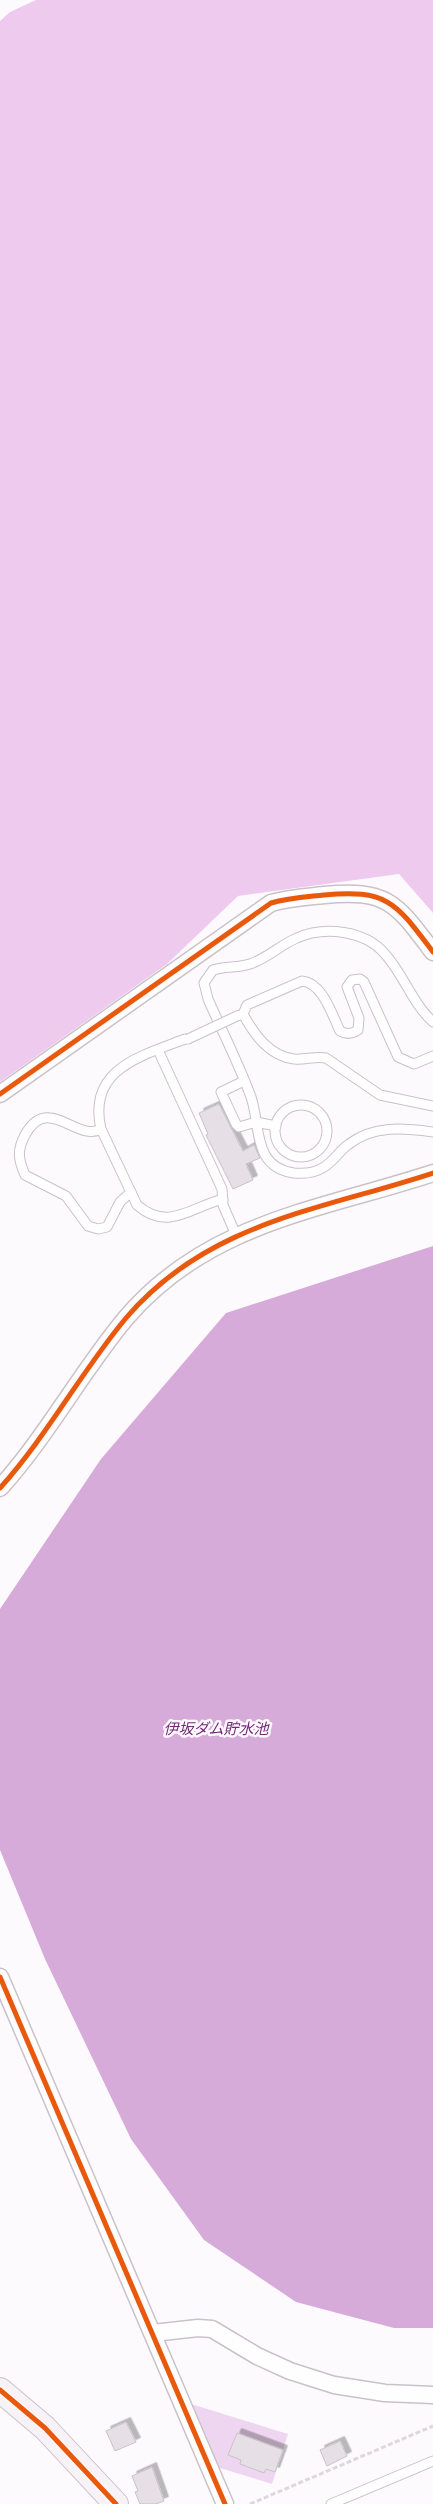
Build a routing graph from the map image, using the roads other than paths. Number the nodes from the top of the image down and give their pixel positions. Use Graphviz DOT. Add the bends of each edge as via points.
graph roads {
  1 [pos="433,952"];
  2 [pos="240,1015"];
  3 [pos="433,1022"];
  4 [pos="158,1050"];
  5 [pos="433,1056"];
  6 [pos="244,1081"];
  7 [pos="0,1094"];
  8 [pos="433,1106"];
  9 [pos="256,1122"];
  10 [pos="276,1126"];
  11 [pos="102,1129"];
  12 [pos="433,1132"];
  13 [pos="433,1174"];
  14 [pos="131,1192"];
  15 [pos="222,1199"];
  16 [pos="236,1235"];
  17 [pos="0,1488"];
  18 [pos="0,1977"];
  19 [pos="153,2333"];
  20 [pos="0,2390"];
  21 [pos="433,2395"];
  22 [pos="433,2461"];
  23 [pos="116,2504"];
  24 [pos="225,2504"];
  25 [pos="331,2504"];
  1 -- 7 [label="street" via="400,910 380,897 344,893 283,899 271,903"];
  2 -- 4 [label="lane, bridge"];
  2 -- 5 [label="lane" via="247,1005 308,981 320,991 340,1031 353,1034 358,1030 359,1018 347,988 352,980 360,979 398,1057 414,1064"];
  2 -- 8 [label="lane" via="258,1038 279,1054 294,1059 326,1058 380,1095"];
  3 -- 6 [label="lane" via="415,1003 386,954 371,942 340,932 306,934 256,962 218,968 206,978 205,993"];
  4 -- 11 [label="lane" via="127,1063 112,1074 99,1105"];
  4 -- 15 [label="lane" via="222,1189"];
  6 -- 9 [label="lane"];
  6 -- 9 [label="lane" via="221,1092 239,1127"];
  9 -- 10 [label="lane"];
  9 -- 12 [label="lane" via="260,1147 269,1160 282,1169 299,1174 322,1168 349,1144 369,1133 395,1128"];
  10 -- 10 [label="lane" via="279,1144 298,1157 320,1148 327,1132 322,1115 307,1106 290,1108 282,1113"];
  11 -- 14 [label="lane"];
  11 -- 14 [label="lane" via="90,1133 63,1120 42,1119 31,1126 20,1144 18,1158 25,1175 66,1196 84,1223 93,1228 107,1227 120,1202"];
  13 -- 16 [label="street" via="287,1215"];
  14 -- 15 [label="lane" via="143,1210 165,1218 183,1215"];
  15 -- 16 [label="lane"];
  16 -- 17 [label="street" via="220,1242 170,1277 127,1317"];
  18 -- 19 [label="street"];
  19 -- 21 [label="street" via="212,2329 257,2356 334,2385 384,2393"];
  19 -- 24 [label="street"];
  20 -- 23 [label="street" via="45,2428"];
  22 -- 25 [label="lane"];
}
